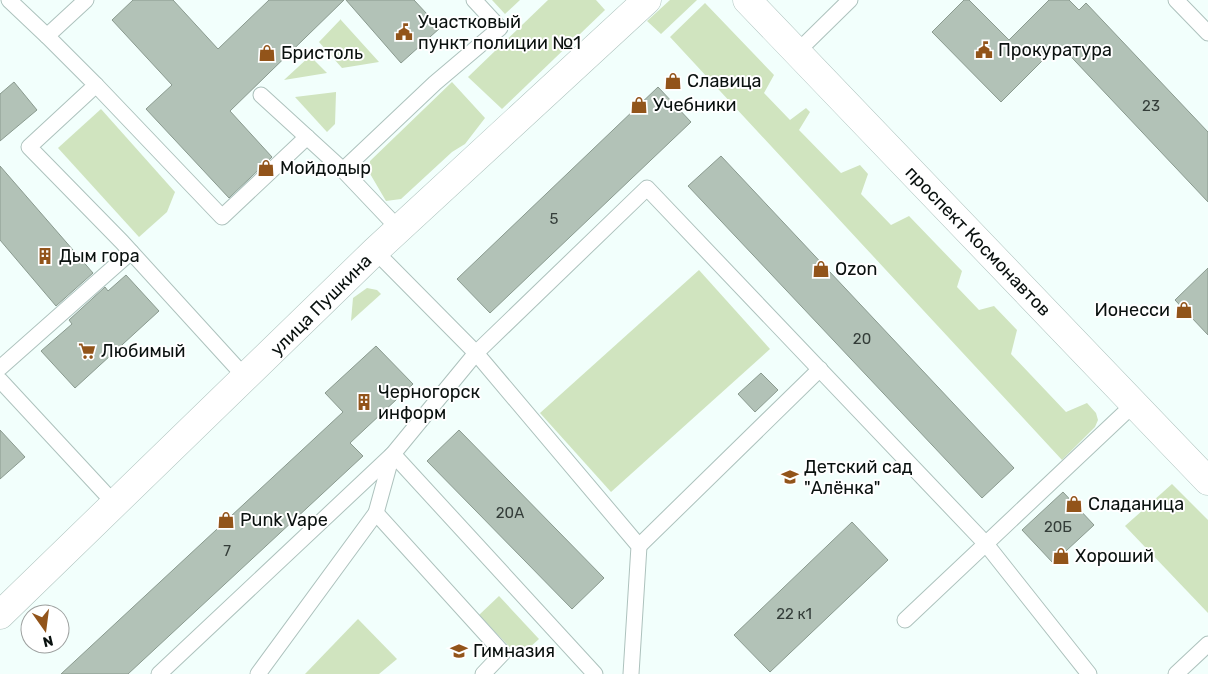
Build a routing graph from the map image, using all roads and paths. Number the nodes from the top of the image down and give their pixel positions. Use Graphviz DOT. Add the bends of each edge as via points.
graph roads {
  1 [pos="9,0"];
  2 [pos="86,0"];
  3 [pos="474,0"];
  4 [pos="646,0"];
  5 [pos="747,0"];
  6 [pos="850,0"];
  7 [pos="1176,0"];
  8 [pos="1208,33"];
  9 [pos="47,36"];
  10 [pos="797,52"];
  11 [pos="96,85"];
  12 [pos="261,95"];
  13 [pos="307,138"];
  14 [pos="343,170"];
  15 [pos="399,229"];
  16 [pos="375,250"];
  17 [pos="131,252"];
  18 [pos="476,353"];
  19 [pos="0,368"];
  20 [pos="820,369"];
  21 [pos="246,378"];
  22 [pos="0,380"];
  23 [pos="1134,404"];
  24 [pos="393,454"];
  25 [pos="1208,481"];
  26 [pos="116,504"];
  27 [pos="376,513"];
  28 [pos="986,544"];
  29 [pos="639,546"];
  30 [pos="0,615"];
  31 [pos="904,620"];
  32 [pos="1208,644"];
  33 [pos="159,674"];
  34 [pos="258,674"];
  35 [pos="483,674"];
  36 [pos="596,674"];
  37 [pos="630,674"];
  38 [pos="1089,674"];
  39 [pos="1176,674"];
  1 -- 9 [label="lane"];
  2 -- 9 [label="lane"];
  3 -- 14 [label="lane" via="500,28"];
  4 -- 15 [label="street, улица Пушкина"];
  5 -- 10 [label="street, проспект Космонавтов"];
  6 -- 10 [label="lane"];
  7 -- 8 [label="lane"];
  9 -- 11 [label="lane"];
  10 -- 23 [label="street, проспект Космонавтов"];
  11 -- 13 [label="lane" via="222,217"];
  11 -- 17 [label="lane" via="29,147"];
  12 -- 13 [label="lane"];
  13 -- 14 [label="lane"];
  14 -- 15 [label="lane"];
  15 -- 16 [label="street, улица Пушкина"];
  16 -- 18 [label="lane"];
  16 -- 21 [label="street, улица Пушкина"];
  17 -- 19 [label="lane"];
  17 -- 21 [label="lane"];
  18 -- 20 [label="lane" via="647,188"];
  18 -- 24 [label="lane"];
  18 -- 29 [label="lane"];
  20 -- 28 [label="lane"];
  20 -- 29 [label="lane"];
  21 -- 26 [label="street, улица Пушкина"];
  22 -- 26 [label="lane"];
  23 -- 25 [label="street, проспект Космонавтов"];
  23 -- 28 [label="lane"];
  24 -- 27 [label="lane"];
  24 -- 33 [label="lane"];
  24 -- 36 [label="lane"];
  26 -- 30 [label="street, улица Пушкина"];
  27 -- 34 [label="lane"];
  27 -- 35 [label="lane" via="503,653"];
  28 -- 31 [label="lane"];
  28 -- 38 [label="lane"];
  29 -- 37 [label="lane"];
  32 -- 39 [label="lane"];
}
